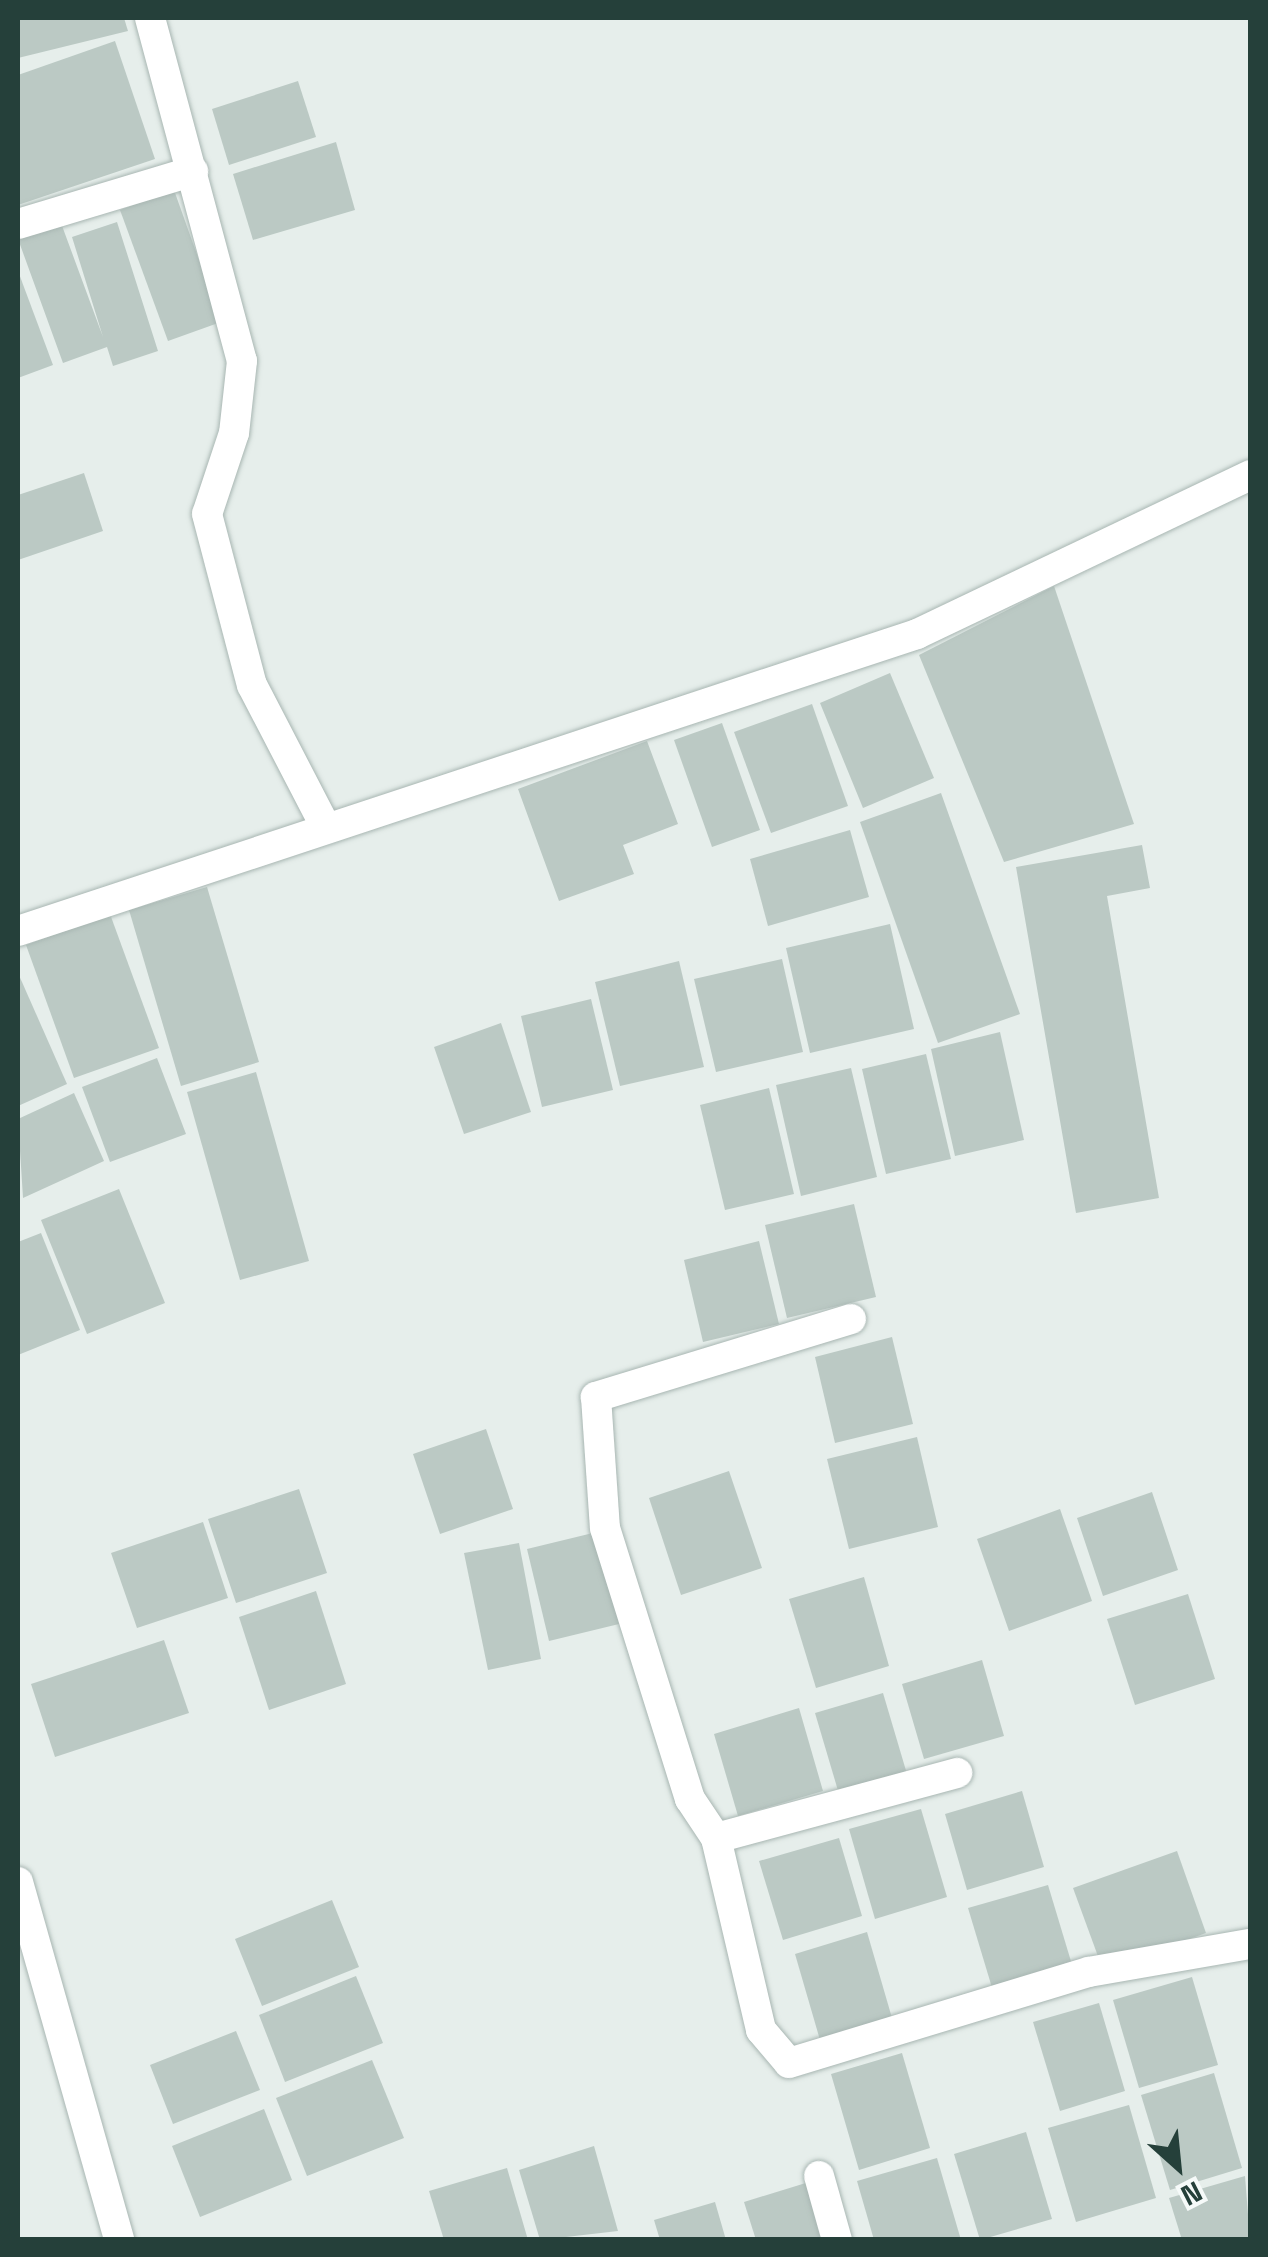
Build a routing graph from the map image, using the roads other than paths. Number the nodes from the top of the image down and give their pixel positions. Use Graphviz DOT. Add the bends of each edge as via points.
graph roads {
  1 [pos="150,18"];
  2 [pos="193,171"];
  3 [pos="18,224"];
  4 [pos="1250,475"];
  5 [pos="326,828"];
  6 [pos="18,931"];
  7 [pos="851,1320"];
  8 [pos="957,1774"];
  9 [pos="716,1838"];
  10 [pos="18,1882"];
  11 [pos="1250,1944"];
  12 [pos="819,2176"];
  13 [pos="119,2240"];
  14 [pos="837,2240"];
  1 -- 2 [label="street"];
  2 -- 3 [label="street"];
  2 -- 5 [label="street" via="242,361 234,433 207,514 252,684"];
  4 -- 5 [label="street" via="918,634"];
  5 -- 6 [label="street"];
  7 -- 9 [label="street" via="596,1397 605,1528 690,1799"];
  8 -- 9 [label="street"];
  9 -- 11 [label="street" via="761,2030 788,2063 1089,1972"];
  10 -- 13 [label="street"];
  12 -- 14 [label="street"];
}
